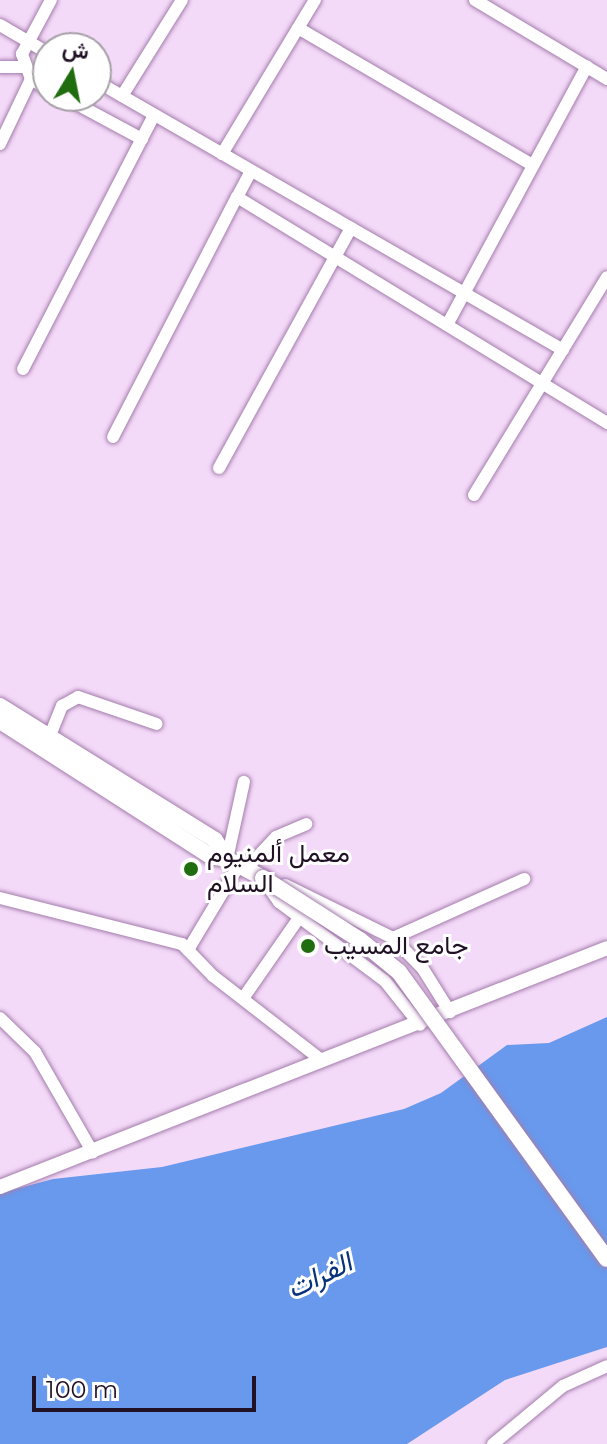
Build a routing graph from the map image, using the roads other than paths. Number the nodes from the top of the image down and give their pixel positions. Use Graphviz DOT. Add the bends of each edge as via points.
graph roads {
  1 [pos="51,0"];
  2 [pos="182,0"];
  3 [pos="315,0"];
  4 [pos="475,0"];
  5 [pos="0,25"];
  6 [pos="298,28"];
  7 [pos="27,41"];
  8 [pos="32,44"];
  9 [pos="587,66"];
  10 [pos="0,67"];
  11 [pos="27,73"];
  12 [pos="32,77"];
  13 [pos="607,79"];
  14 [pos="112,90"];
  15 [pos="122,96"];
  16 [pos="92,112"];
  17 [pos="154,115"];
  18 [pos="142,139"];
  19 [pos="0,144"];
  20 [pos="222,154"];
  21 [pos="531,164"];
  22 [pos="251,171"];
  23 [pos="237,197"];
  24 [pos="351,228"];
  25 [pos="336,257"];
  26 [pos="607,277"];
  27 [pos="462,293"];
  28 [pos="447,325"];
  29 [pos="563,350"];
  30 [pos="23,369"];
  31 [pos="545,383"];
  32 [pos="607,423"];
  33 [pos="113,437"];
  34 [pos="219,468"];
  35 [pos="474,495"];
  36 [pos="0,706"];
  37 [pos="0,721"];
  38 [pos="157,724"];
  39 [pos="49,738"];
  40 [pos="244,782"];
  41 [pos="306,824"];
  42 [pos="237,864"];
  43 [pos="263,878"];
  44 [pos="524,879"];
  45 [pos="0,898"];
  46 [pos="299,918"];
  47 [pos="393,938"];
  48 [pos="607,948"];
  49 [pos="188,950"];
  50 [pos="244,997"];
  51 [pos="450,1012"];
  52 [pos="0,1018"];
  53 [pos="420,1025"];
  54 [pos="320,1059"];
  55 [pos="93,1153"];
  56 [pos="0,1187"];
  57 [pos="607,1259"];
  58 [pos="607,1366"];
  59 [pos="493,1444"];
  1 -- 7 [label="street"];
  2 -- 15 [label="street"];
  3 -- 6 [label="street"];
  4 -- 9 [label="street"];
  5 -- 7 [label="street"];
  6 -- 20 [label="street"];
  6 -- 21 [label="street"];
  7 -- 8 [label="street"];
  7 -- 11 [label="street"];
  9 -- 13 [label="street"];
  9 -- 21 [label="street"];
  10 -- 11 [label="street"];
  11 -- 12 [label="street"];
  11 -- 19 [label="street"];
  14 -- 15 [label="street"];
  15 -- 17 [label="street"];
  16 -- 18 [label="street"];
  17 -- 18 [label="street"];
  17 -- 20 [label="street"];
  18 -- 30 [label="street"];
  20 -- 22 [label="street"];
  21 -- 27 [label="street"];
  22 -- 23 [label="street"];
  22 -- 24 [label="street"];
  23 -- 25 [label="street"];
  23 -- 33 [label="street"];
  24 -- 25 [label="street"];
  24 -- 27 [label="street"];
  25 -- 28 [label="street"];
  25 -- 34 [label="street"];
  26 -- 29 [label="street"];
  27 -- 28 [label="street"];
  27 -- 29 [label="street"];
  28 -- 31 [label="street"];
  29 -- 31 [label="street"];
  31 -- 32 [label="street"];
  31 -- 35 [label="street"];
  36 -- 39 [label="main road"];
  37 -- 42 [label="main road" via="210,856"];
  38 -- 39 [label="street" via="78,697 62,706"];
  39 -- 42 [label="main road" via="215,840"];
  40 -- 42 [label="street"];
  41 -- 42 [label="street"];
  42 -- 43 [label="main road"];
  42 -- 49 [label="street"];
  43 -- 46 [label="street" via="273,897"];
  43 -- 47 [label="street"];
  43 -- 57 [label="main road, bridge" via="360,940 399,972"];
  44 -- 47 [label="street"];
  45 -- 49 [label="street" via="182,944"];
  46 -- 50 [label="street"];
  46 -- 53 [label="street" via="385,981"];
  47 -- 51 [label="street" via="423,969"];
  48 -- 51 [label="street"];
  49 -- 50 [label="street"];
  50 -- 54 [label="street"];
  51 -- 53 [label="street"];
  52 -- 55 [label="street" via="35,1052"];
  53 -- 54 [label="street"];
  54 -- 55 [label="street"];
  55 -- 56 [label="street"];
  58 -- 59 [label="street" via="563,1386"];
}
